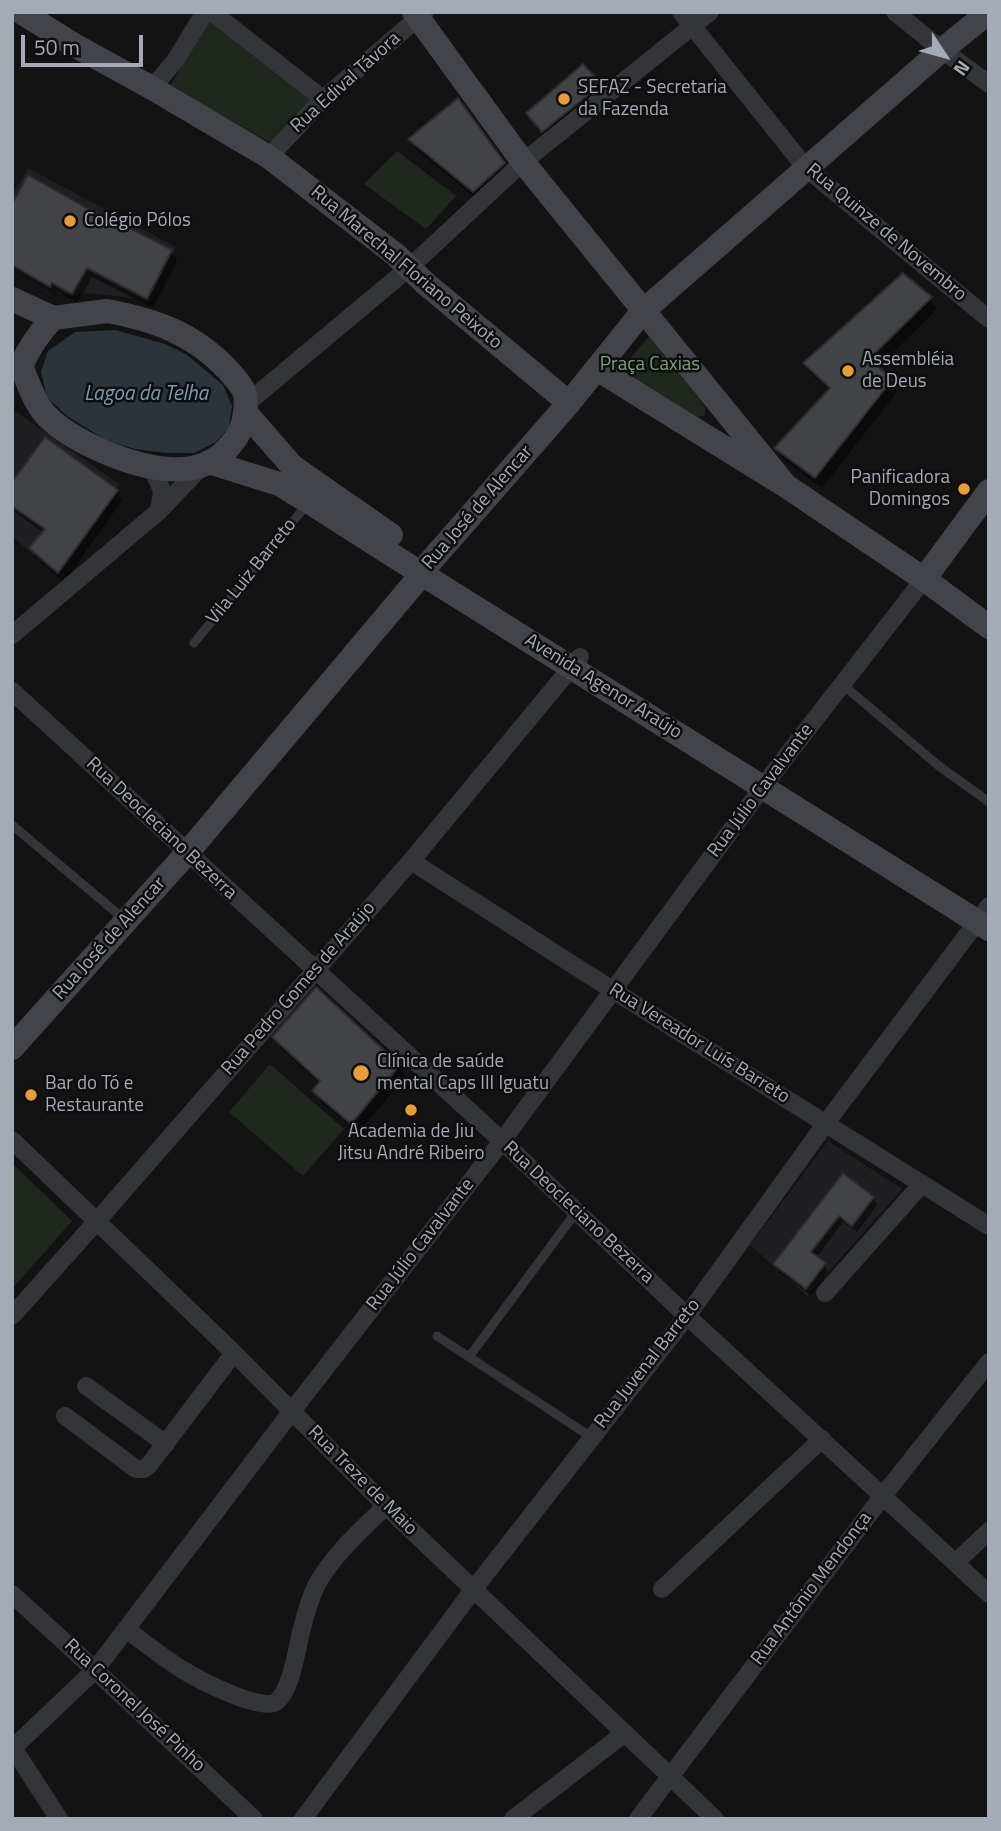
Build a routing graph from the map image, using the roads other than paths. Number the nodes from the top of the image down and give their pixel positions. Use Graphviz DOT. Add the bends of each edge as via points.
graph roads {
  1 [pos="21,12"];
  2 [pos="205,12"];
  3 [pos="212,12"];
  4 [pos="710,12"];
  5 [pos="895,12"];
  6 [pos="989,12"];
  7 [pos="419,14"];
  8 [pos="687,19"];
  9 [pos="942,50"];
  10 [pos="989,84"];
  11 [pos="152,89"];
  12 [pos="323,99"];
  13 [pos="269,157"];
  14 [pos="523,162"];
  15 [pos="806,168"];
  16 [pos="411,267"];
  17 [pos="12,299"];
  18 [pos="643,311"];
  19 [pos="53,318"];
  20 [pos="989,319"];
  21 [pos="17,357"];
  22 [pos="597,369"];
  23 [pos="569,403"];
  24 [pos="245,408"];
  25 [pos="206,463"];
  26 [pos="152,467"];
  27 [pos="786,486"];
  28 [pos="989,491"];
  29 [pos="309,502"];
  30 [pos="159,511"];
  31 [pos="426,568"];
  32 [pos="924,579"];
  33 [pos="989,627"];
  34 [pos="12,635"];
  35 [pos="194,643"];
  36 [pos="576,662"];
  37 [pos="843,685"];
  38 [pos="12,691"];
  39 [pos="767,781"];
  40 [pos="989,802"];
  41 [pos="12,825"];
  42 [pos="187,853"];
  43 [pos="411,861"];
  44 [pos="985,917"];
  45 [pos="125,920"];
  46 [pos="316,969"];
  47 [pos="614,991"];
  48 [pos="12,1048"];
  49 [pos="826,1123"];
  50 [pos="12,1140"];
  51 [pos="502,1142"];
  52 [pos="921,1185"];
  53 [pos="576,1212"];
  54 [pos="97,1222"];
  55 [pos="989,1226"];
  56 [pos="824,1293"];
  57 [pos="12,1316"];
  58 [pos="687,1316"];
  59 [pos="437,1336"];
  60 [pos="234,1353"];
  61 [pos="469,1357"];
  62 [pos="989,1362"];
  63 [pos="86,1386"];
  64 [pos="292,1411"];
  65 [pos="65,1416"];
  66 [pos="591,1437"];
  67 [pos="822,1439"];
  68 [pos="166,1444"];
  69 [pos="883,1497"];
  70 [pos="386,1506"];
  71 [pos="989,1531"];
  72 [pos="955,1563"];
  73 [pos="662,1589"];
  74 [pos="473,1590"];
  75 [pos="12,1594"];
  76 [pos="989,1594"];
  77 [pos="127,1630"];
  78 [pos="95,1670"];
  79 [pos="625,1733"];
  80 [pos="13,1749"];
  81 [pos="671,1775"];
  82 [pos="59,1819"];
  83 [pos="254,1819"];
  84 [pos="303,1819"];
  85 [pos="513,1819"];
  86 [pos="638,1819"];
  87 [pos="715,1819"];
  1 -- 11 [label="main road, Rua Marechal Floriano Peixoto"];
  2 -- 11 [label="street" via="176,61"];
  3 -- 12 [label="street"];
  4 -- 8 [label="street"];
  5 -- 9 [label="street"];
  6 -- 9 [label="main road, Rua José de Alencar"];
  7 -- 12 [label="street, Rua Edival Távora"];
  7 -- 14 [label="main road"];
  8 -- 14 [label="street"];
  8 -- 15 [label="street, Rua Quinze de Novembro"];
  9 -- 10 [label="street"];
  9 -- 15 [label="main road, Rua José de Alencar"];
  11 -- 13 [label="main road, Rua Marechal Floriano Peixoto"];
  12 -- 13 [label="street, Rua Edival Távora"];
  13 -- 16 [label="main road, Rua Marechal Floriano Peixoto"];
  14 -- 16 [label="street"];
  14 -- 18 [label="main road"];
  15 -- 18 [label="main road, Rua José de Alencar"];
  15 -- 20 [label="street, Rua Quinze de Novembro"];
  16 -- 23 [label="main road, Rua Marechal Floriano Peixoto"];
  16 -- 24 [label="street"];
  17 -- 19 [label="main road"];
  18 -- 22 [label="main road, Rua José de Alencar"];
  18 -- 27 [label="main road"];
  19 -- 21 [label="main road, Avenida Agenor Araújo"];
  19 -- 24 [label="main road, Avenida Agenor Araújo" via="107,310 166,326 220,362 244,391"];
  21 -- 26 [label="main road, Avenida Agenor Araújo" via="33,395 51,421 96,448"];
  22 -- 23 [label="main road, Rua José de Alencar"];
  22 -- 27 [label="main road"];
  23 -- 31 [label="main road, Rua José de Alencar"];
  24 -- 25 [label="main road" via="241,431 233,443"];
  24 -- 31 [label="main road, Avenida Agenor Araújo" via="292,466"];
  25 -- 26 [label="main road, Avenida Agenor Araújo" via="182,470"];
  25 -- 29 [label="main road, Avenida Agenor Araújo" via="279,484"];
  25 -- 30 [label="street"];
  26 -- 30 [label="street" via="162,491"];
  27 -- 32 [label="main road"];
  28 -- 32 [label="main road, Rua Júlio Cavalvante"];
  29 -- 31 [label="main road, Avenida Agenor Araújo"];
  29 -- 35 [label="lane, Vila Luiz Barreto"];
  30 -- 34 [label="street"];
  31 -- 36 [label="main road, Avenida Agenor Araújo"];
  31 -- 42 [label="main road, Rua José de Alencar"];
  32 -- 33 [label="main road"];
  32 -- 37 [label="street, Rua Júlio Cavalvante"];
  36 -- 39 [label="main road, Avenida Agenor Araújo"];
  36 -- 43 [label="street, Rua Pedro Gomes de Araújo"];
  37 -- 39 [label="street, Rua Júlio Cavalvante"];
  37 -- 40 [label="lane"];
  38 -- 42 [label="street, Rua Deocleciano Bezerra"];
  39 -- 44 [label="main road, Avenida Agenor Araújo"];
  39 -- 47 [label="street, Rua Júlio Cavalvante"];
  41 -- 45 [label="lane"];
  42 -- 45 [label="main road, Rua José de Alencar"];
  42 -- 46 [label="street, Rua Deocleciano Bezerra"];
  43 -- 46 [label="street, Rua Pedro Gomes de Araújo"];
  43 -- 47 [label="street, Rua Vereador Luís Barreto"];
  44 -- 49 [label="street, Rua Juvenal Barreto"];
  45 -- 48 [label="main road, Rua José de Alencar"];
  46 -- 51 [label="street, Rua Deocleciano Bezerra"];
  46 -- 54 [label="street, Rua Pedro Gomes de Araújo"];
  47 -- 49 [label="street, Rua Vereador Luís Barreto"];
  47 -- 51 [label="street, Rua Júlio Cavalvante"];
  49 -- 52 [label="street, Rua Vereador Luís Barreto"];
  49 -- 58 [label="street, Rua Juvenal Barreto"];
  50 -- 54 [label="street, Rua Treze de Maio"];
  51 -- 53 [label="street, Rua Deocleciano Bezerra"];
  51 -- 64 [label="street, Rua Júlio Cavalvante"];
  52 -- 55 [label="street, Rua Vereador Luís Barreto"];
  52 -- 56 [label="street"];
  53 -- 58 [label="street, Rua Deocleciano Bezerra"];
  53 -- 61 [label="lane"];
  54 -- 57 [label="street, Rua Pedro Gomes de Araújo"];
  54 -- 60 [label="street, Rua Treze de Maio"];
  58 -- 66 [label="street, Rua Juvenal Barreto"];
  58 -- 67 [label="street, Rua Deocleciano Bezerra"];
  59 -- 61 [label="lane"];
  60 -- 64 [label="street, Rua Treze de Maio"];
  60 -- 68 [label="street"];
  61 -- 66 [label="lane"];
  62 -- 69 [label="street, Rua Antônio Mendonça"];
  63 -- 68 [label="street"];
  64 -- 70 [label="street, Rua Treze de Maio"];
  64 -- 77 [label="street, Rua Júlio Cavalvante"];
  65 -- 68 [label="street" via="135,1469 149,1465"];
  66 -- 74 [label="street, Rua Juvenal Barreto"];
  67 -- 69 [label="street, Rua Deocleciano Bezerra"];
  67 -- 73 [label="street"];
  69 -- 72 [label="street, Rua Deocleciano Bezerra"];
  69 -- 81 [label="street, Rua Antônio Mendonça"];
  70 -- 74 [label="street, Rua Treze de Maio"];
  70 -- 77 [label="street" via="321,1578 308,1607 288,1683 269,1705 194,1676"];
  71 -- 72 [label="street"];
  72 -- 76 [label="street, Rua Deocleciano Bezerra"];
  74 -- 79 [label="street, Rua Treze de Maio"];
  74 -- 84 [label="street, Rua Juvenal Barreto"];
  75 -- 78 [label="street, Rua Coronel José Pinho"];
  77 -- 78 [label="street, Rua Júlio Cavalvante"];
  78 -- 80 [label="street, Rua Júlio Cavalvante"];
  78 -- 83 [label="street, Rua Coronel José Pinho"];
  79 -- 81 [label="street, Rua Treze de Maio"];
  79 -- 85 [label="street"];
  80 -- 82 [label="street"];
  81 -- 86 [label="street, Rua Antônio Mendonça"];
  81 -- 87 [label="street, Rua Treze de Maio"];
}
